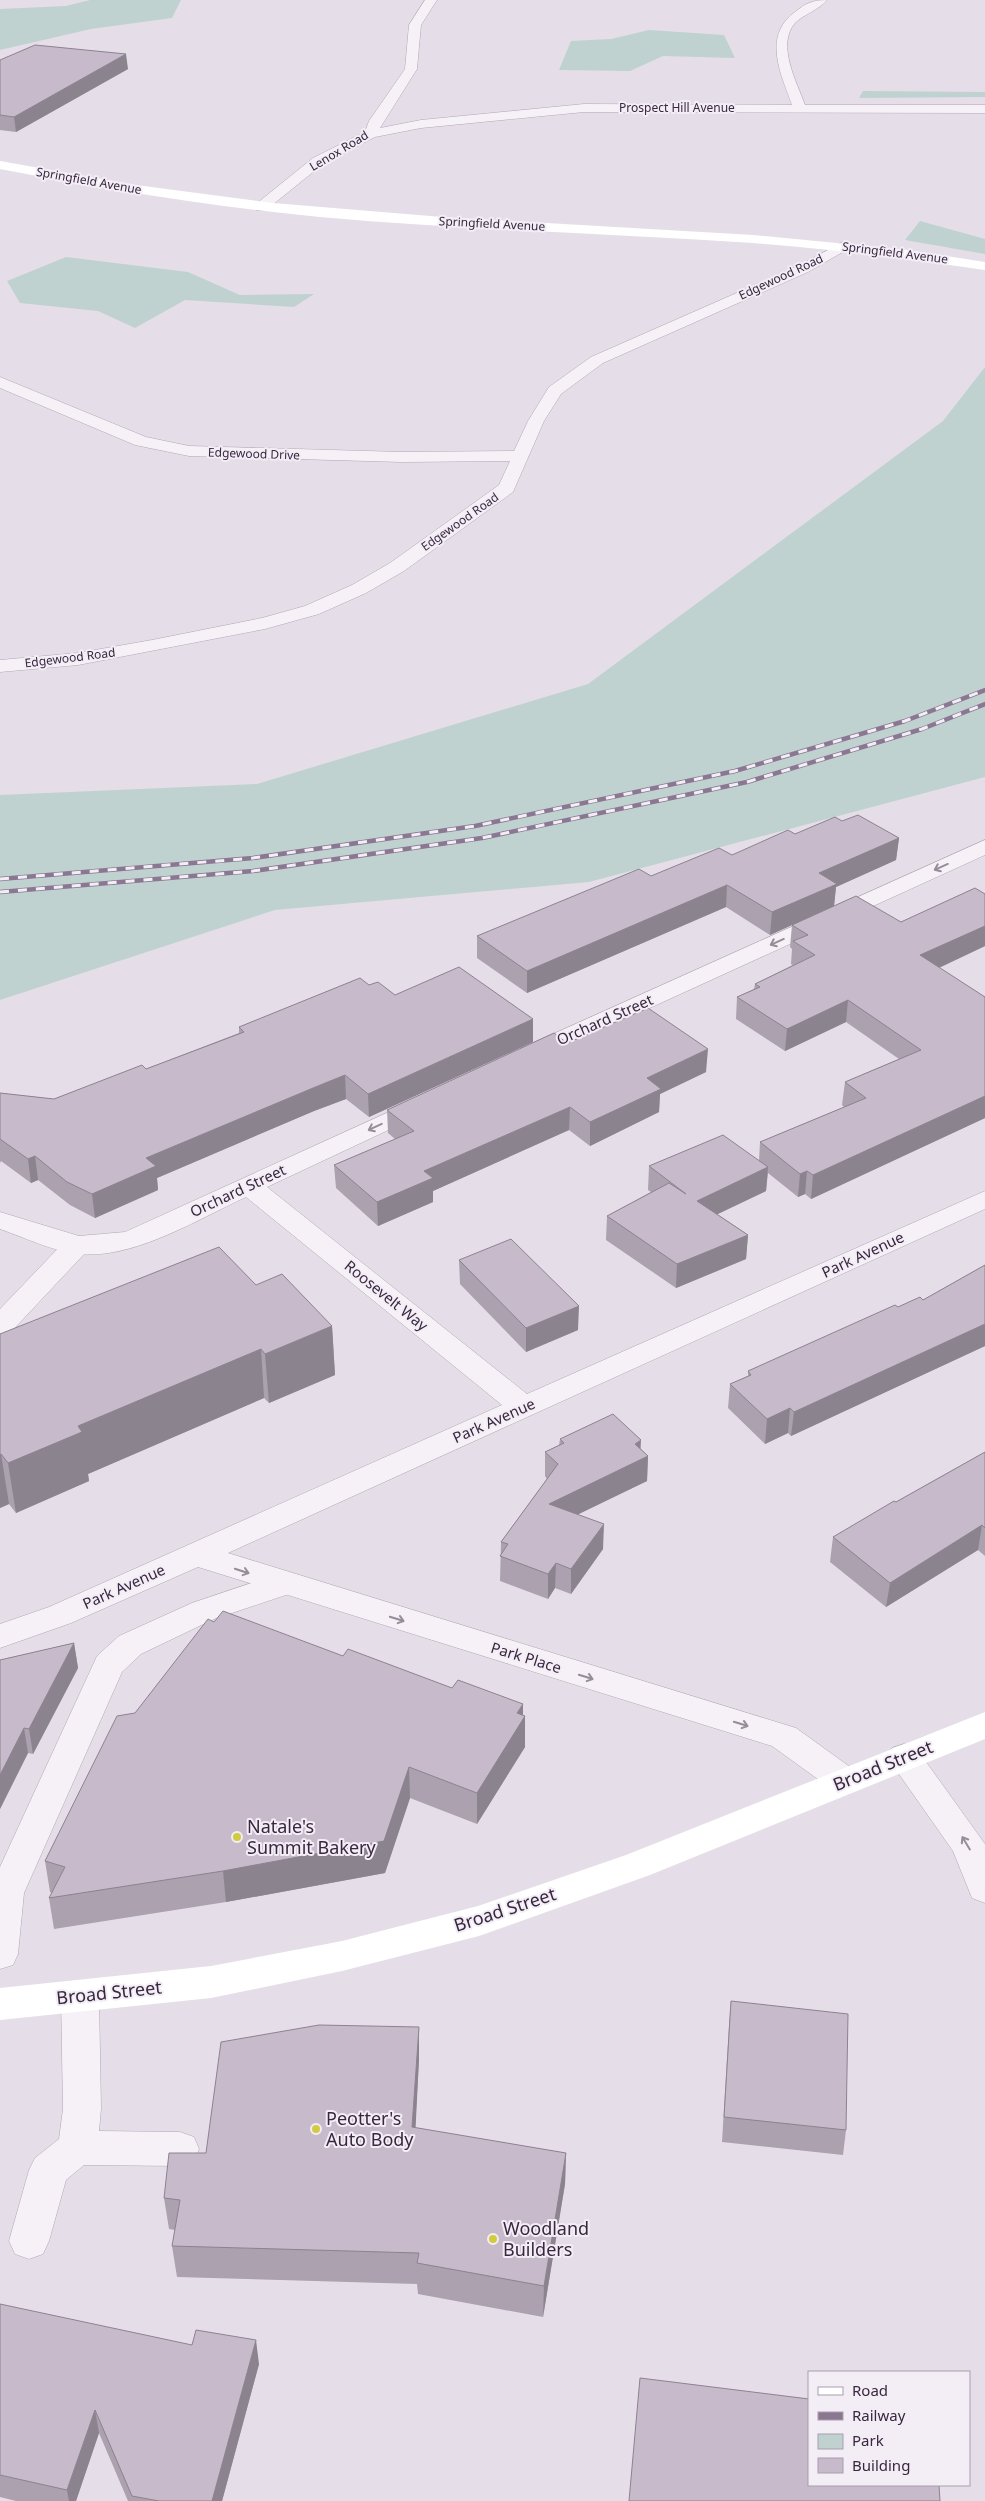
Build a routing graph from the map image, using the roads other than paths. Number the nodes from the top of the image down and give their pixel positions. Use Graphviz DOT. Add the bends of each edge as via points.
graph roads {
  1 [pos="431,0"];
  2 [pos="821,0"];
  3 [pos="800,108"];
  4 [pos="985,109"];
  5 [pos="371,134"];
  6 [pos="0,165"];
  7 [pos="261,207"];
  8 [pos="844,246"];
  9 [pos="985,266"];
  10 [pos="0,382"];
  11 [pos="521,456"];
  12 [pos="0,666"];
  13 [pos="985,847"];
  14 [pos="507,1065"];
  15 [pos="445,1094"];
  16 [pos="249,1186"];
  17 [pos="985,1199"];
  18 [pos="0,1220"];
  19 [pos="77,1244"];
  20 [pos="0,1326"];
  21 [pos="524,1407"];
  22 [pos="196,1555"];
  23 [pos="284,1584"];
  24 [pos="0,1636"];
  25 [pos="985,1725"];
  26 [pos="904,1757"];
  27 [pos="845,1781"];
  28 [pos="985,1888"];
  29 [pos="2,1911"];
  30 [pos="0,1954"];
  31 [pos="80,1997"];
  32 [pos="0,2004"];
  33 [pos="77,2148"];
  34 [pos="180,2149"];
  35 [pos="28,2241"];
  1 -- 5 [label="street, Lenox Road" via="415,25 411,69 376,121"];
  2 -- 3 [label="street" via="788,24 783,37 782,52"];
  3 -- 4 [label="street, Prospect Hill Avenue"];
  3 -- 5 [label="street, Prospect Hill Avenue" via="584,108 437,122"];
  5 -- 7 [label="street, Lenox Road" via="318,161"];
  6 -- 7 [label="main road, Springfield Avenue"];
  7 -- 8 [label="main road, Springfield Avenue"];
  8 -- 9 [label="main road, Springfield Avenue"];
  8 -- 11 [label="street, Edgewood Road" via="804,269 597,360 555,391"];
  10 -- 11 [label="street, Edgewood Drive" via="141,441 189,451 393,457"];
  11 -- 12 [label="street, Edgewood Road" via="507,488 486,505 398,567 312,610 152,646 78,659"];
  13 -- 14 [label="street, Orchard Street, one-way"];
  15 -- 16 [label="street, Orchard Street, one-way"];
  16 -- 19 [label="street, Orchard Street" via="132,1239 106,1244"];
  16 -- 21 [label="street, Roosevelt Way"];
  17 -- 21 [label="street, Park Avenue"];
  18 -- 19 [label="street, Orchard Street"];
  19 -- 20 [label="street"];
  21 -- 22 [label="street, Park Avenue"];
  22 -- 23 [label="street, Park Place, one-way"];
  22 -- 24 [label="street, Park Avenue" via="60,1615"];
  23 -- 27 [label="street, Park Place, one-way" via="784,1737"];
  23 -- 29 [label="street" via="203,1611 130,1645 109,1665 6,1893"];
  25 -- 26 [label="main road, Broad Street"];
  26 -- 27 [label="main road, Broad Street"];
  28 -- 26 [label="street, one-way" via="968,1845"];
  27 -- 31 [label="main road, Broad Street" via="638,1865 479,1921 342,1956 211,1982"];
  29 -- 30 [label="street"];
  31 -- 32 [label="main road, Broad Street"];
  31 -- 33 [label="street" via="82,2077"];
  33 -- 34 [label="street"];
  33 -- 35 [label="street" via="48,2170"];
}
